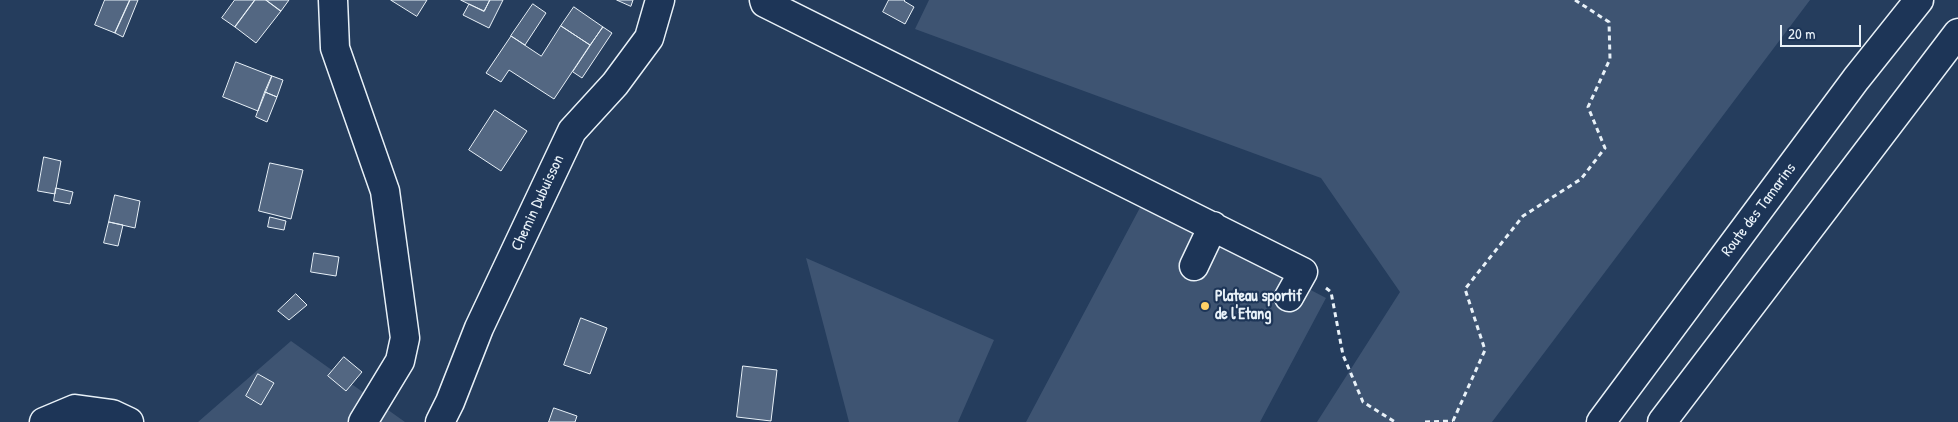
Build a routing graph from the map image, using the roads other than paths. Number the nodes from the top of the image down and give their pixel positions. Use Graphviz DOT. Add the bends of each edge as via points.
graph roads {
  1 [pos="333,0"];
  2 [pos="660,0"];
  3 [pos="764,0"];
  4 [pos="1919,0"];
  5 [pos="1958,33"];
  6 [pos="1212,226"];
  7 [pos="1194,266"];
  8 [pos="1289,297"];
  9 [pos="44,422"];
  10 [pos="129,422"];
  11 [pos="363,422"];
  12 [pos="440,422"];
  13 [pos="1601,422"];
  14 [pos="1662,422"];
  1 -- 11 [label="main road" via="335,48 385,191 405,338 400,361"];
  2 -- 12 [label="main road, Chemin Dubuisson" via="649,38 615,84 572,131 479,328"];
  3 -- 6 [label="main road"];
  4 -- 13 [label="main road, Route des Tamarins" via="1856,79"];
  5 -- 14 [label="main road"];
  6 -- 7 [label="main road"];
  6 -- 8 [label="main road" via="1303,272"];
  9 -- 10 [label="main road" via="75,408 112,414"];
}
